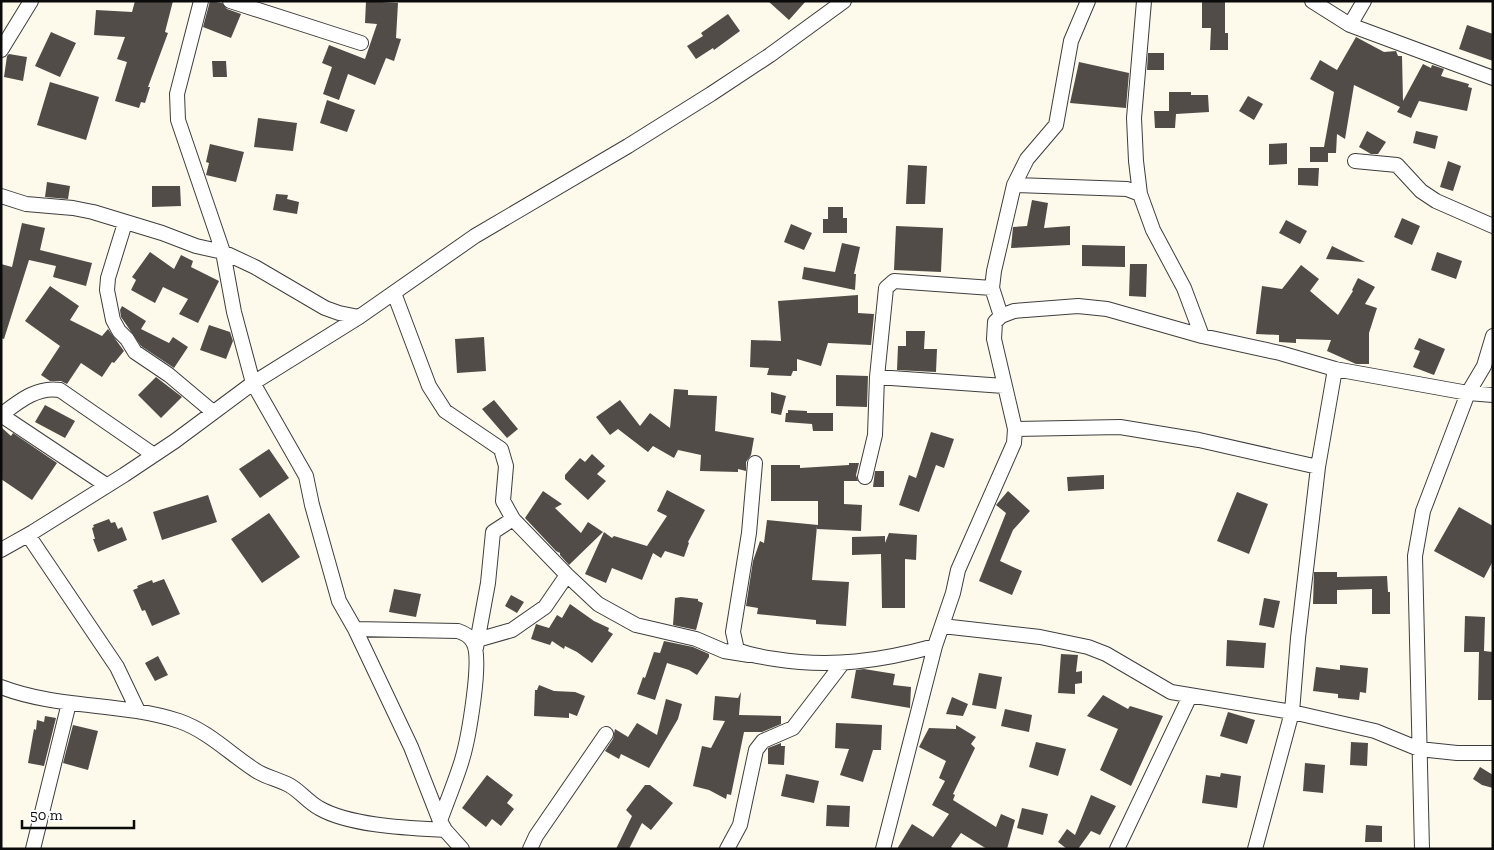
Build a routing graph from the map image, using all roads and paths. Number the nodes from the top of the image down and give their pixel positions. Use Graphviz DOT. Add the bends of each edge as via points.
graph roads {
  1 [pos="32,1"];
  2 [pos="201,1"];
  3 [pos="230,1"];
  4 [pos="844,1"];
  5 [pos="1088,1"];
  6 [pos="1144,1"];
  7 [pos="1312,1"];
  8 [pos="1364,1"];
  9 [pos="1350,25"];
  10 [pos="361,43"];
  11 [pos="1,50"];
  12 [pos="1493,78"];
  13 [pos="1355,161"];
  14 [pos="1014,184"];
  15 [pos="1140,194"];
  16 [pos="1,196"];
  17 [pos="125,223"];
  18 [pos="1493,226"];
  19 [pos="223,252"];
  20 [pos="992,288"];
  21 [pos="394,294"];
  22 [pos="1001,316"];
  23 [pos="359,317"];
  24 [pos="1202,336"];
  25 [pos="1493,336"];
  26 [pos="1335,369"];
  27 [pos="878,377"];
  28 [pos="253,383"];
  29 [pos="1004,386"];
  30 [pos="1468,393"];
  31 [pos="1493,395"];
  32 [pos="213,412"];
  33 [pos="1,415"];
  34 [pos="1015,429"];
  35 [pos="154,455"];
  36 [pos="755,463"];
  37 [pos="1318,467"];
  38 [pos="865,477"];
  39 [pos="106,485"];
  40 [pos="513,519"];
  41 [pos="28,535"];
  42 [pos="1,550"];
  43 [pos="567,575"];
  44 [pos="942,626"];
  45 [pos="355,629"];
  46 [pos="476,644"];
  47 [pos="935,646"];
  48 [pos="749,655"];
  49 [pos="842,664"];
  50 [pos="1,687"];
  51 [pos="1190,696"];
  52 [pos="69,703"];
  53 [pos="138,711"];
  54 [pos="1292,712"];
  55 [pos="606,734"];
  56 [pos="1420,750"];
  57 [pos="1493,753"];
  58 [pos="442,826"];
  59 [pos="33,849"];
  60 [pos="462,849"];
  61 [pos="530,849"];
  62 [pos="727,849"];
  63 [pos="882,849"];
  64 [pos="1117,849"];
  65 [pos="1256,849"];
  66 [pos="1422,849"];
  1 -- 11 [label="street"];
  2 -- 19 [label="street" via="177,94 178,120"];
  3 -- 10 [label="street"];
  4 -- 21 [label="street" via="712,94 475,236"];
  5 -- 14 [label="street" via="1071,41 1056,125 1027,159"];
  6 -- 15 [label="street" via="1134,118"];
  7 -- 9 [label="street"];
  8 -- 9 [label="street"];
  9 -- 12 [label="street"];
  13 -- 18 [label="street" via="1396,165 1436,201"];
  14 -- 15 [label="street" via="1127,189"];
  14 -- 20 [label="street"];
  15 -- 24 [label="street" via="1153,230 1184,288"];
  16 -- 17 [label="street" via="26,204 80,209"];
  17 -- 19 [label="street" via="206,250"];
  17 -- 32 [label="street" via="108,278 113,320 136,352 170,375"];
  19 -- 23 [label="street" via="326,308"];
  19 -- 28 [label="street" via="234,312"];
  20 -- 22 [label="street"];
  20 -- 27 [label="street" via="894,281 886,288"];
  21 -- 23 [label="street"];
  21 -- 40 [label="street" via="429,386 445,411 502,449 506,466 503,501"];
  22 -- 24 [label="street" via="1014,311 1078,306 1107,309"];
  22 -- 29 [label="street" via="995,322 994,339"];
  23 -- 28 [label="street"];
  24 -- 26 [label="street"];
  25 -- 30 [label="street" via="1484,366"];
  26 -- 30 [label="street"];
  26 -- 37 [label="street"];
  27 -- 29 [label="street"];
  27 -- 38 [label="street" via="875,435"];
  28 -- 32 [label="street"];
  28 -- 45 [label="street" via="306,476 339,600"];
  29 -- 34 [label="street"];
  30 -- 31 [label="street"];
  30 -- 56 [label="street" via="1423,511 1416,556"];
  32 -- 35 [label="street"];
  33 -- 35 [label="street" via="36,392 60,390"];
  33 -- 39 [label="street"];
  34 -- 37 [label="street" via="1120,427 1199,440"];
  34 -- 44 [label="street" via="1014,443 958,570"];
  35 -- 39 [label="street"];
  36 -- 48 [label="street" via="749,533 733,632 737,650"];
  37 -- 54 [label="street"];
  39 -- 41 [label="street"];
  40 -- 43 [label="street"];
  40 -- 46 [label="street" via="494,532"];
  41 -- 42 [label="street"];
  41 -- 53 [label="street" via="117,667"];
  43 -- 46 [label="street" via="545,606 512,630"];
  43 -- 48 [label="street" via="598,604 636,625 696,638 724,651"];
  44 -- 47 [label="street"];
  44 -- 51 [label="street" via="1040,637 1088,647 1171,692"];
  45 -- 46 [label="street" via="458,631"];
  45 -- 58 [label="street" via="411,747"];
  46 -- 58 [label="street" via="475,685 462,758"];
  47 -- 49 [label="street" via="900,656"];
  47 -- 63 [label="street"];
  48 -- 49 [label="street" via="792,662"];
  49 -- 62 [label="street" via="793,728 763,741 756,750 740,825"];
  50 -- 52 [label="street" via="38,699"];
  51 -- 54 [label="street"];
  51 -- 64 [label="street"];
  52 -- 53 [label="street"];
  52 -- 59 [label="street"];
  53 -- 58 [label="street" via="197,729 254,770 296,788 318,808 342,818 386,825"];
  54 -- 56 [label="street" via="1375,731"];
  54 -- 65 [label="street"];
  55 -- 61 [label="street"];
  56 -- 57 [label="street"];
  56 -- 66 [label="street"];
  58 -- 60 [label="street"];
}
